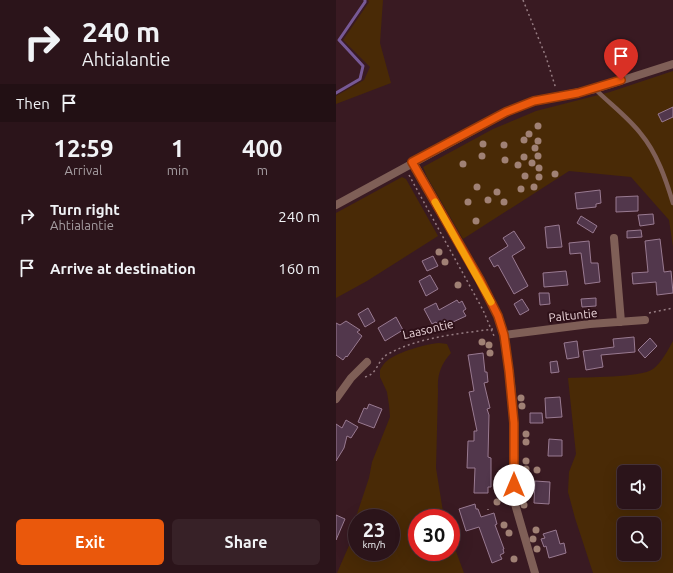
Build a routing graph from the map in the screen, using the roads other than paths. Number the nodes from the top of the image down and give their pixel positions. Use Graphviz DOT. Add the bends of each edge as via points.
graph roads {
  1 [pos="673,64"];
  2 [pos="595,89"];
  3 [pos="412,162"];
  4 [pos="673,203"];
  5 [pos="336,205"];
  6 [pos="614,238"];
  7 [pos="645,320"];
  8 [pos="621,322"];
  9 [pos="504,335"];
  10 [pos="367,362"];
  11 [pos="336,399"];
  12 [pos="536,573"];
  1 -- 2 [label="street"];
  2 -- 3 [label="street" via="534,101 506,112"];
  2 -- 4 [label="lane" via="642,134 653,151"];
  3 -- 5 [label="street"];
  3 -- 9 [label="street" via="483,286"];
  6 -- 8 [label="street"];
  7 -- 8 [label="street, Paltuntie"];
  8 -- 9 [label="street, Paltuntie"];
  9 -- 12 [label="street" via="514,423 515,504"];
  10 -- 11 [label="street"];
}
